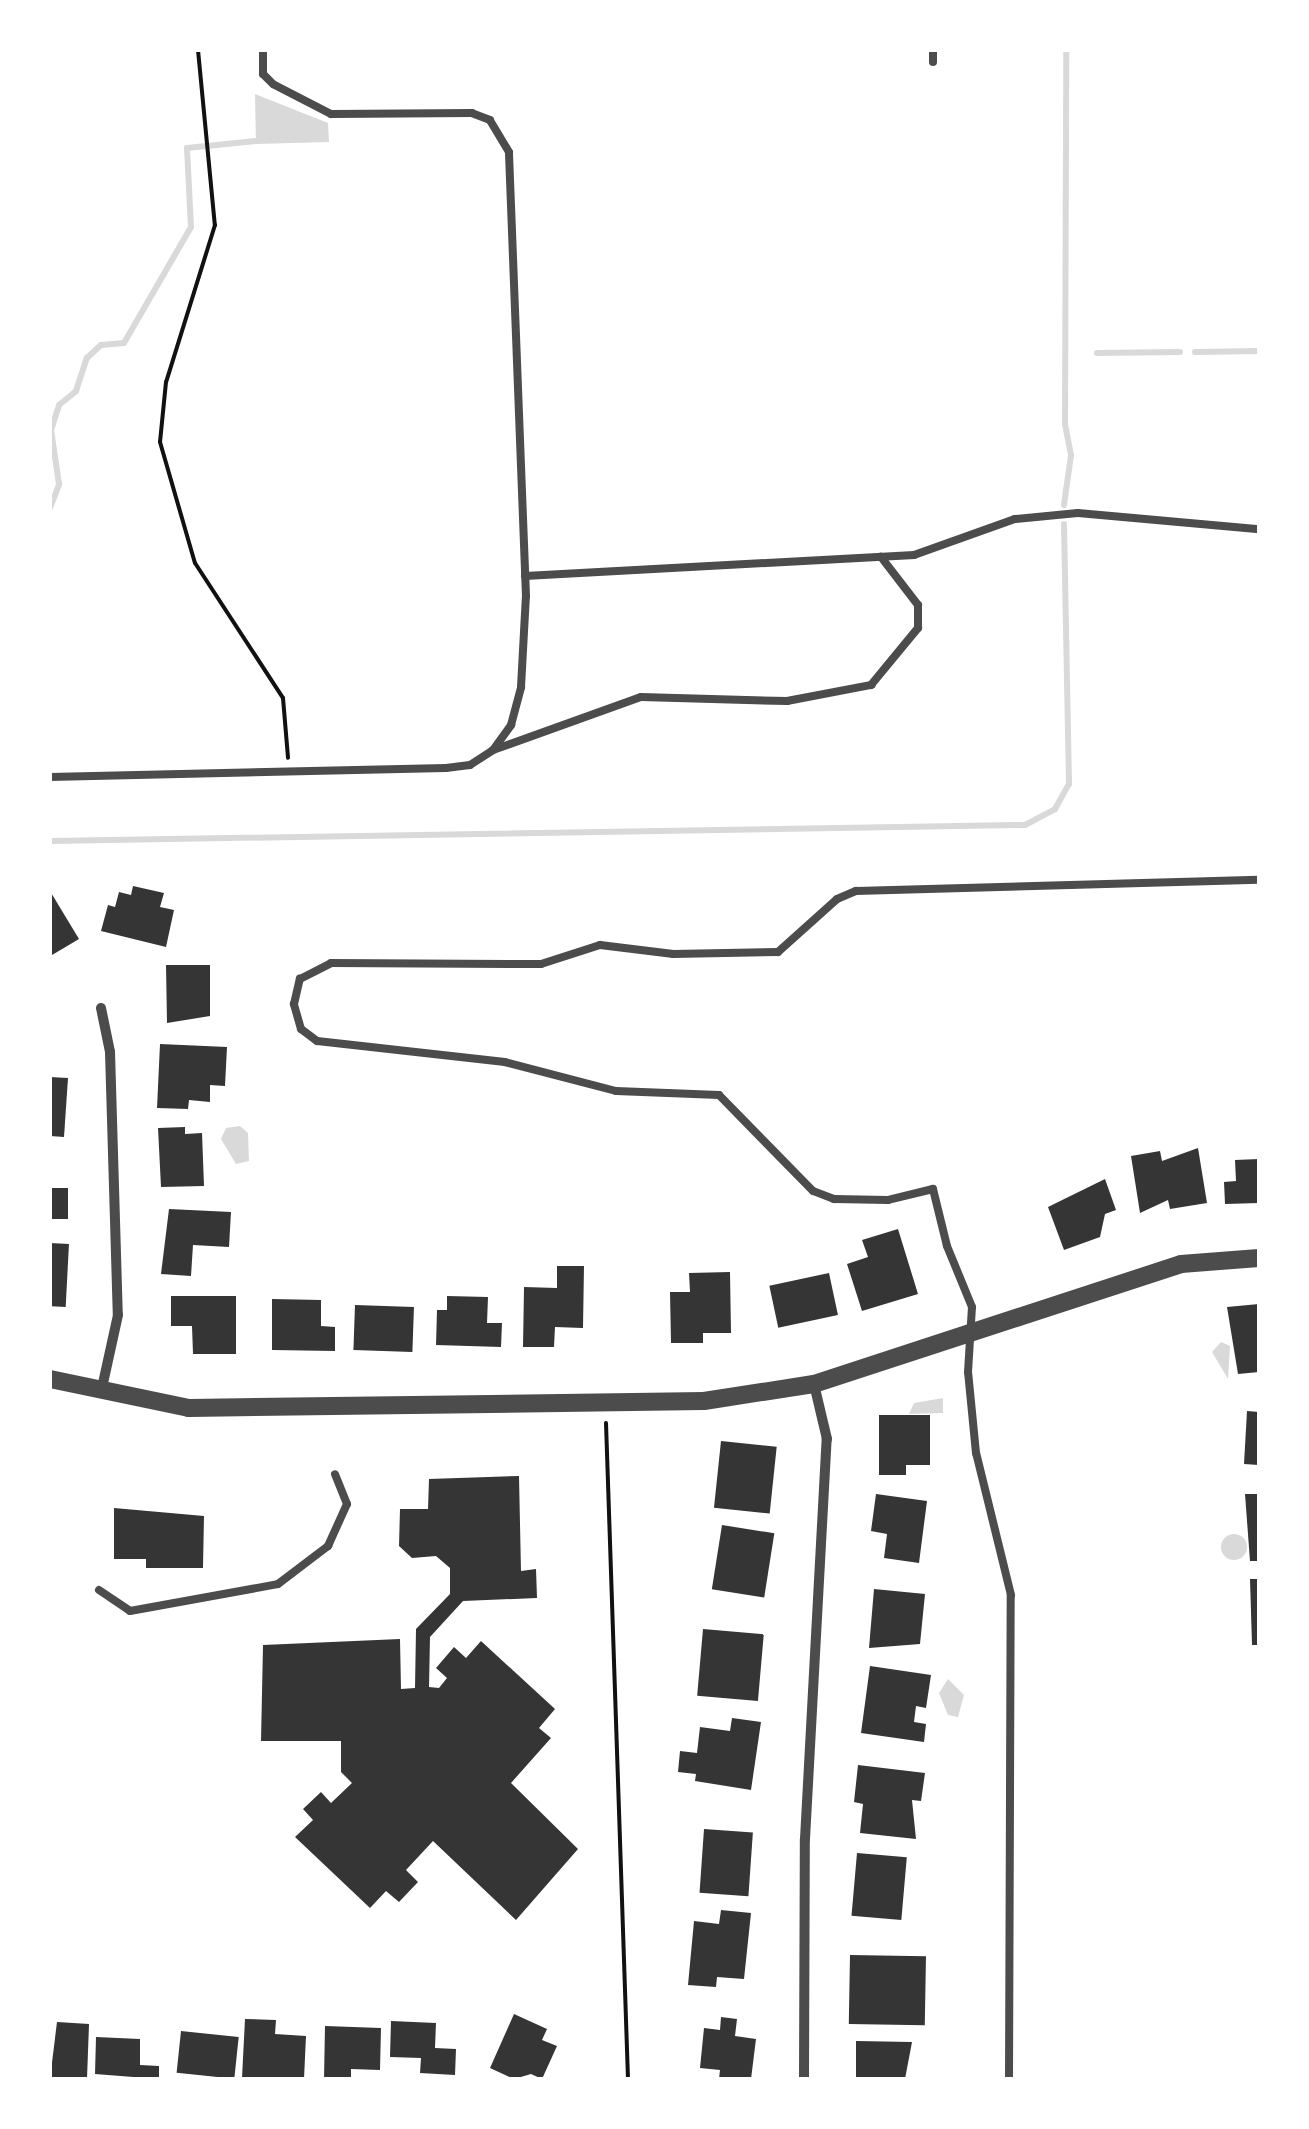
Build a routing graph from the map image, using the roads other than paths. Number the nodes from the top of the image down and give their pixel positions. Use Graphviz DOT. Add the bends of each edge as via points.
graph roads {
  1 [pos="263,50"];
  2 [pos="932,50"];
  3 [pos="934,62"];
  4 [pos="1259,528"];
  5 [pos="882,556"];
  6 [pos="525,576"];
  7 [pos="493,750"];
  8 [pos="50,776"];
  9 [pos="1259,880"];
  10 [pos="101,1008"];
  11 [pos="1259,1258"];
  12 [pos="970,1338"];
  13 [pos="50,1379"];
  14 [pos="814,1384"];
  15 [pos="101,1393"];
  16 [pos="335,1474"];
  17 [pos="99,1590"];
  18 [pos="804,2079"];
  19 [pos="1009,2079"];
  1 -- 6 [label="lane" via="264,74 274,84 331,114 472,113 502,133 513,172"];
  2 -- 3 [label="lane"];
  4 -- 5 [label="lane" via="1078,513 1015,519 914,555"];
  5 -- 6 [label="lane"];
  5 -- 7 [label="lane" via="918,605 918,628 871,686 788,701 641,697"];
  6 -- 7 [label="lane" via="520,687 511,725"];
  7 -- 8 [label="lane" via="470,765 446,768"];
  9 -- 12 [label="lane" via="856,891 836,899 778,952 600,945 540,964 331,962 300,979 294,1004 301,1028 317,1042 504,1062 616,1091 719,1095 812,1191 834,1199 888,1200 933,1189 972,1306"];
  10 -- 15 [label="street" via="110,1052 118,1315"];
  11 -- 12 [label="street" via="1182,1264"];
  12 -- 14 [label="street"];
  12 -- 19 [label="lane" via="976,1453 1011,1595"];
  13 -- 15 [label="street"];
  14 -- 15 [label="street" via="704,1401 605,1403 189,1408"];
  14 -- 18 [label="street" via="827,1440 805,1839"];
  16 -- 17 [label="lane" via="348,1504 328,1546 278,1584 130,1610"];
}
